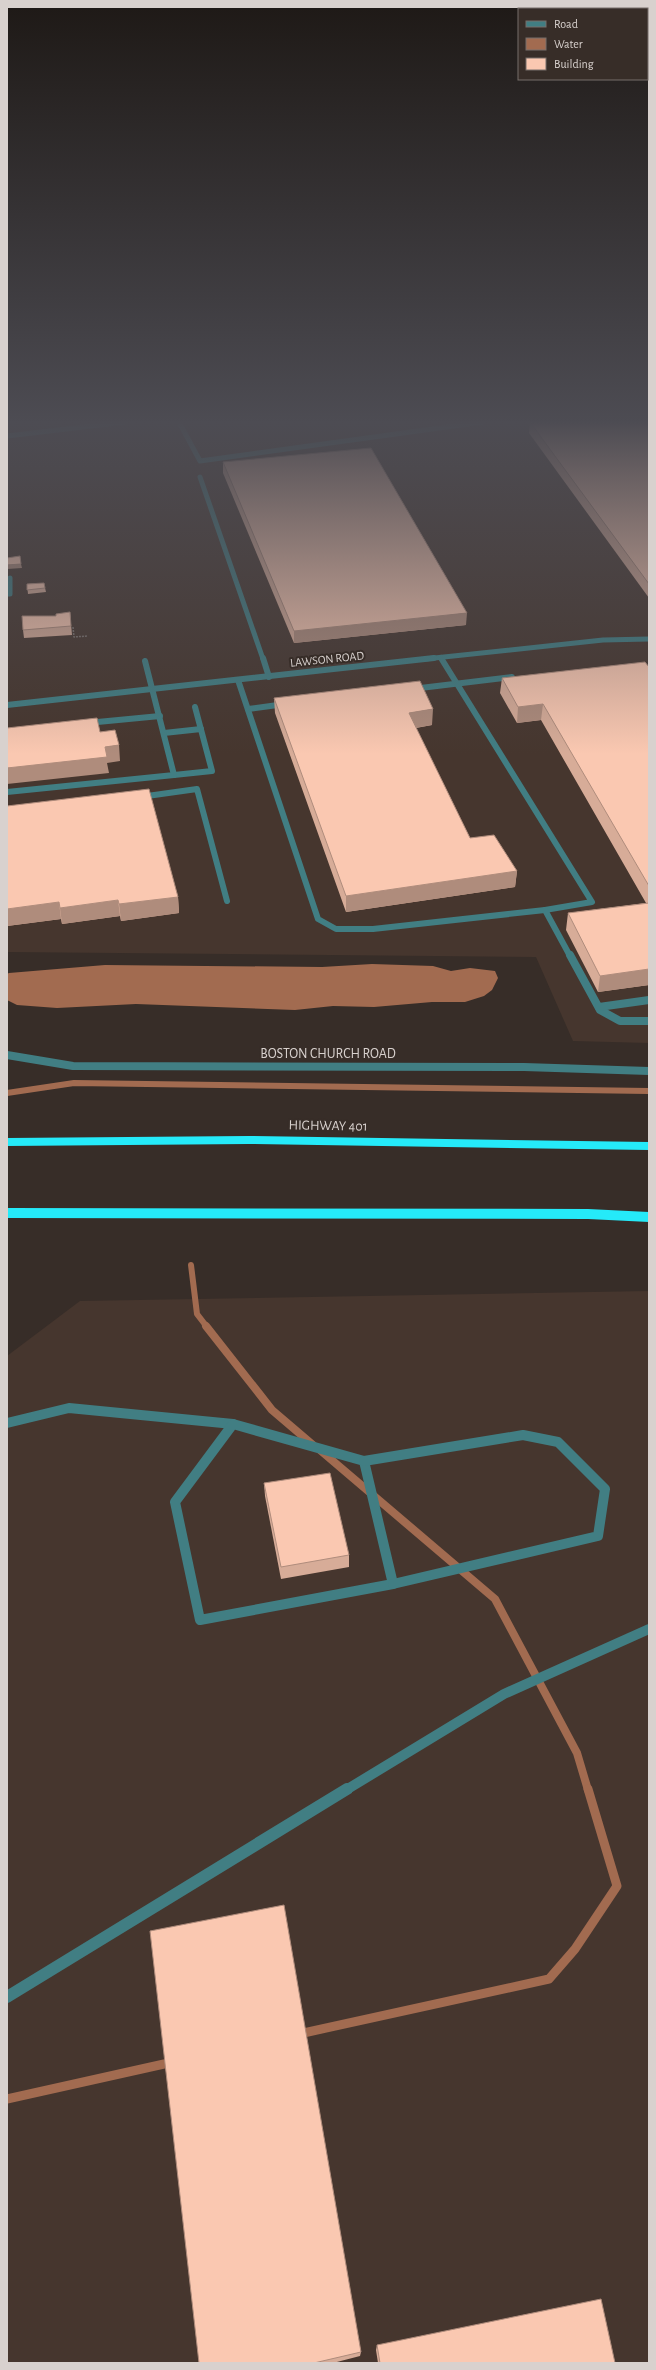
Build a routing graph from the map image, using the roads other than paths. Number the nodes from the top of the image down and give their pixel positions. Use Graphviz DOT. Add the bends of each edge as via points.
graph roads {
  1 [pos="219,533"];
  2 [pos="10,578"];
  3 [pos="7,594"];
  4 [pos="649,639"];
  5 [pos="441,658"];
  6 [pos="145,661"];
  7 [pos="269,676"];
  8 [pos="519,677"];
  9 [pos="238,680"];
  10 [pos="457,683"];
  11 [pos="154,689"];
  12 [pos="403,690"];
  13 [pos="295,703"];
  14 [pos="7,705"];
  15 [pos="195,707"];
  16 [pos="248,709"];
  17 [pos="160,716"];
  18 [pos="83,724"];
  19 [pos="201,729"];
  20 [pos="164,733"];
  21 [pos="174,775"];
  22 [pos="7,792"];
  23 [pos="134,798"];
  24 [pos="227,901"];
  25 [pos="546,910"];
  26 [pos="649,1000"];
  27 [pos="599,1007"];
  28 [pos="649,1021"];
  29 [pos="7,1055"];
  30 [pos="649,1071"];
  31 [pos="7,1142"];
  32 [pos="649,1146"];
  33 [pos="7,1213"];
  34 [pos="649,1216"];
  35 [pos="7,1422"];
  36 [pos="233,1424"];
  37 [pos="364,1461"];
  38 [pos="393,1584"];
  39 [pos="649,1629"];
  40 [pos="7,1997"];
  1 -- 7 [label="street"];
  2 -- 3 [label="street" via="10,594"];
  4 -- 5 [label="street, LAWSON ROAD" via="603,640"];
  5 -- 7 [label="street, LAWSON ROAD"];
  5 -- 10 [label="street"];
  6 -- 11 [label="street"];
  7 -- 9 [label="street, LAWSON ROAD"];
  8 -- 10 [label="street"];
  9 -- 11 [label="street, LAWSON ROAD"];
  9 -- 16 [label="street"];
  10 -- 12 [label="street"];
  10 -- 25 [label="street" via="592,902"];
  11 -- 14 [label="street, LAWSON ROAD"];
  11 -- 17 [label="street"];
  13 -- 16 [label="street"];
  15 -- 19 [label="street"];
  16 -- 25 [label="street" via="318,919 336,929 373,929"];
  17 -- 18 [label="street"];
  17 -- 20 [label="street"];
  19 -- 20 [label="street"];
  19 -- 21 [label="street" via="212,770"];
  20 -- 21 [label="street"];
  21 -- 22 [label="street"];
  23 -- 24 [label="street" via="197,790"];
  25 -- 27 [label="street"];
  26 -- 27 [label="street"];
  27 -- 28 [label="street" via="620,1021"];
  29 -- 30 [label="street, BOSTON CHURCH ROAD" via="73,1066 524,1067"];
  31 -- 32 [label="highway, HIGHWAY 401" via="248,1140"];
  33 -- 34 [label="highway"];
  35 -- 36 [label="street" via="69,1408"];
  36 -- 37 [label="street"];
  36 -- 38 [label="street" via="175,1502 200,1620"];
  37 -- 38 [label="street"];
  37 -- 38 [label="street" via="523,1435 558,1442 604,1489 598,1536"];
  39 -- 40 [label="street" via="504,1694"];
}
